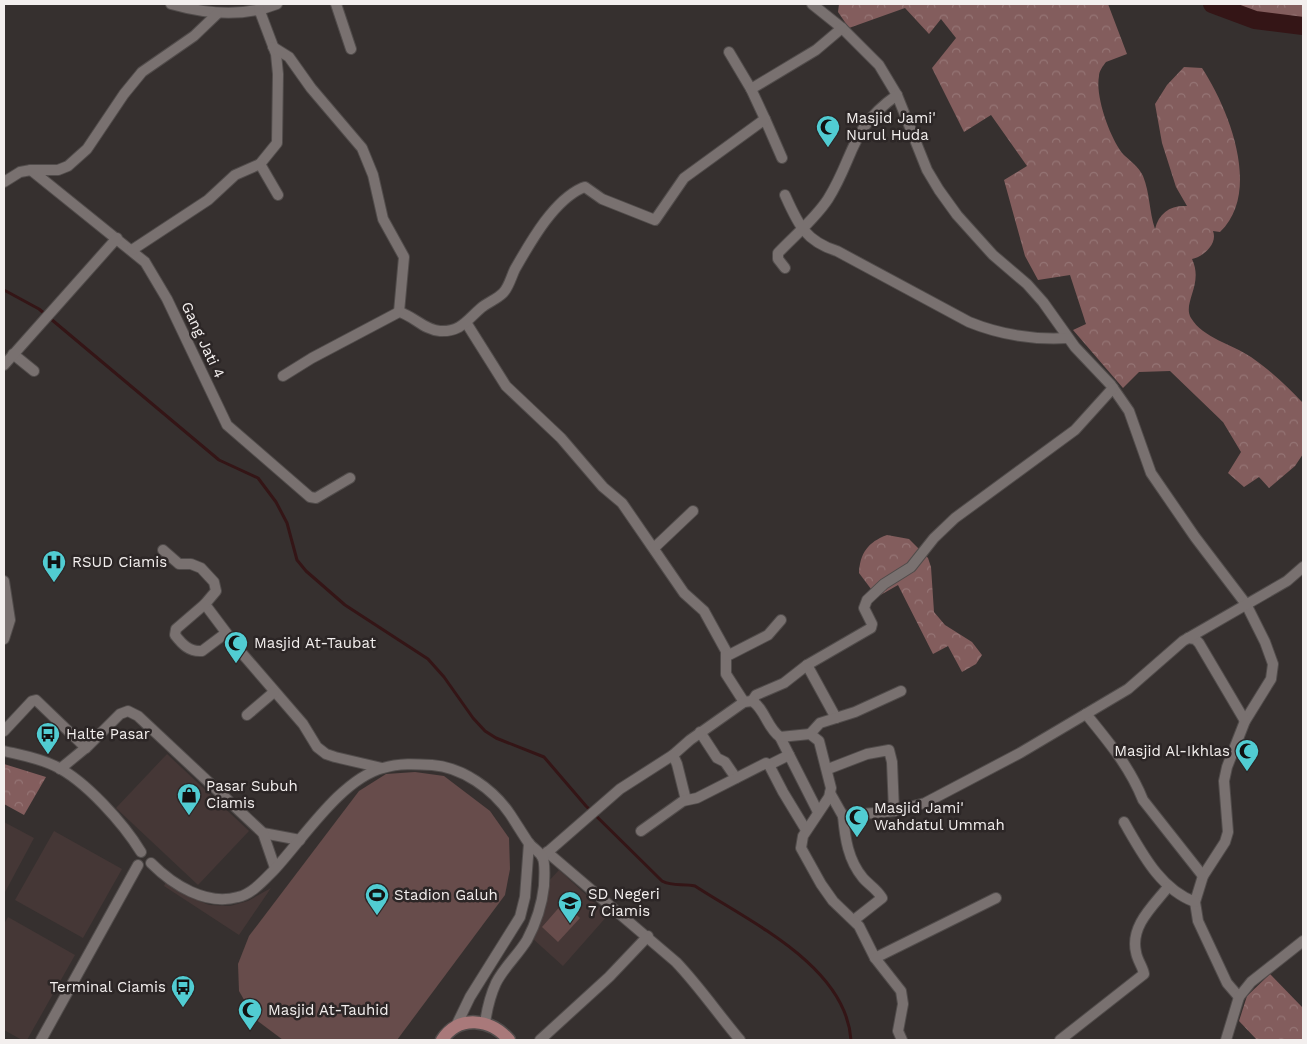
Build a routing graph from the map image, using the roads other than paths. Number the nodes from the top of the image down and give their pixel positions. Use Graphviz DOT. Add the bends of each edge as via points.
graph roads {
  1 [pos="171,4"];
  2 [pos="277,4"];
  3 [pos="336,4"];
  4 [pos="812,4"];
  5 [pos="259,9"];
  6 [pos="218,14"];
  7 [pos="842,28"];
  8 [pos="273,47"];
  9 [pos="351,49"];
  10 [pos="729,52"];
  11 [pos="751,89"];
  12 [pos="896,95"];
  13 [pos="765,119"];
  14 [pos="782,158"];
  15 [pos="260,164"];
  16 [pos="31,170"];
  17 [pos="4,182"];
  18 [pos="784,194"];
  19 [pos="278,195"];
  20 [pos="802,228"];
  21 [pos="118,238"];
  22 [pos="132,250"];
  23 [pos="785,268"];
  24 [pos="399,312"];
  25 [pos="467,324"];
  26 [pos="1068,338"];
  27 [pos="13,354"];
  28 [pos="4,364"];
  29 [pos="34,371"];
  30 [pos="283,376"];
  31 [pos="1113,388"];
  32 [pos="350,478"];
  33 [pos="693,511"];
  34 [pos="654,548"];
  35 [pos="163,550"];
  36 [pos="1303,567"];
  37 [pos="4,581"];
  38 [pos="205,604"];
  39 [pos="1246,604"];
  40 [pos="781,620"];
  41 [pos="226,633"];
  42 [pos="1188,638"];
  43 [pos="4,639"];
  44 [pos="727,656"];
  45 [pos="807,665"];
  46 [pos="901,691"];
  47 [pos="274,692"];
  48 [pos="748,702"];
  49 [pos="1086,714"];
  50 [pos="247,716"];
  51 [pos="836,718"];
  52 [pos="1245,721"];
  53 [pos="4,731"];
  54 [pos="700,732"];
  55 [pos="810,734"];
  56 [pos="780,737"];
  57 [pos="86,748"];
  58 [pos="4,751"];
  59 [pos="673,755"];
  60 [pos="789,755"];
  61 [pos="770,765"];
  62 [pos="60,768"];
  63 [pos="382,768"];
  64 [pos="828,769"];
  65 [pos="736,778"];
  66 [pos="830,793"];
  67 [pos="686,800"];
  68 [pos="894,811"];
  69 [pos="818,812"];
  70 [pos="842,816"];
  71 [pos="1124,822"];
  72 [pos="806,830"];
  73 [pos="640,831"];
  74 [pos="263,833"];
  75 [pos="300,840"];
  76 [pos="529,843"];
  77 [pos="141,852"];
  78 [pos="544,854"];
  79 [pos="151,863"];
  80 [pos="138,865"];
  81 [pos="275,868"];
  82 [pos="1203,876"];
  83 [pos="1168,887"];
  84 [pos="996,898"];
  85 [pos="1195,902"];
  86 [pos="520,918"];
  87 [pos="854,920"];
  88 [pos="535,922"];
  89 [pos="648,936"];
  90 [pos="1303,941"];
  91 [pos="875,958"];
  92 [pos="1239,997"];
  93 [pos="485,1023"];
  94 [pos="456,1026"];
  95 [pos="42,1040"];
  96 [pos="442,1040"];
  97 [pos="509,1040"];
  98 [pos="540,1040"];
  99 [pos="740,1040"];
  100 [pos="902,1040"];
  101 [pos="1060,1040"];
  102 [pos="1226,1040"];
  1 -- 6 [label="street"];
  2 -- 5 [label="street"];
  3 -- 9 [label="street"];
  4 -- 7 [label="street"];
  5 -- 6 [label="street"];
  5 -- 8 [label="street"];
  6 -- 16 [label="street" via="194,36 138,76 81,155 58,170"];
  7 -- 11 [label="street" via="816,50"];
  7 -- 12 [label="street" via="879,64"];
  8 -- 15 [label="street" via="277,63 277,143"];
  8 -- 24 [label="street" via="289,57 362,148 373,175 383,219 404,256"];
  10 -- 11 [label="street"];
  11 -- 13 [label="street"];
  12 -- 20 [label="street" via="869,118 852,145 828,199"];
  12 -- 26 [label="street" via="927,170 939,190 992,255 1043,302"];
  13 -- 14 [label="street"];
  13 -- 25 [label="street" via="684,178 656,220 602,199 585,187 578,190 553,211 527,248 502,294 480,308"];
  15 -- 19 [label="street"];
  15 -- 22 [label="street" via="240,172 208,200"];
  16 -- 17 [label="street" via="20,172"];
  16 -- 21 [label="street, Gang Jati 4"];
  18 -- 20 [label="street"];
  20 -- 23 [label="street" via="778,253 778,259"];
  20 -- 26 [label="street" via="815,243 837,251 977,325 1010,335"];
  21 -- 22 [label="street, Gang Jati 4"];
  21 -- 27 [label="street"];
  22 -- 32 [label="street, Gang Jati 4" via="149,266 168,299 229,427 310,497 316,498"];
  24 -- 25 [label="street" via="426,328 453,329"];
  24 -- 30 [label="street"];
  25 -- 34 [label="street" via="506,386 622,503"];
  26 -- 31 [label="street"];
  27 -- 28 [label="street"];
  27 -- 29 [label="street"];
  31 -- 39 [label="street" via="1129,411 1151,473"];
  31 -- 45 [label="street" via="1075,430 955,518 911,567 866,600 864,608 871,628"];
  33 -- 34 [label="street"];
  34 -- 44 [label="street" via="684,593 704,611"];
  35 -- 38 [label="street" via="179,564 196,565 214,582 216,591"];
  36 -- 39 [label="street" via="1287,581"];
  37 -- 43 [label="street" via="10,620"];
  38 -- 41 [label="street"];
  38 -- 41 [label="street" via="176,629 176,637 188,648 202,651"];
  39 -- 42 [label="street"];
  39 -- 52 [label="street" via="1273,664 1271,679"];
  40 -- 44 [label="street" via="768,635"];
  41 -- 47 [label="street"];
  42 -- 49 [label="street" via="1128,689"];
  42 -- 52 [label="street" via="1199,643"];
  44 -- 48 [label="street" via="725,670"];
  45 -- 48 [label="street" via="784,683"];
  45 -- 51 [label="street"];
  46 -- 51 [label="street"];
  47 -- 50 [label="street"];
  47 -- 63 [label="street" via="326,754"];
  48 -- 54 [label="street"];
  48 -- 56 [label="street" via="758,706 771,729"];
  49 -- 68 [label="street" via="925,804"];
  49 -- 82 [label="street" via="1115,749 1143,800"];
  51 -- 55 [label="street" via="820,723"];
  52 -- 82 [label="street" via="1224,781 1228,832"];
  53 -- 57 [label="street" via="36,700"];
  54 -- 59 [label="street"];
  54 -- 65 [label="street" via="717,758 725,762"];
  55 -- 56 [label="street"];
  55 -- 64 [label="street" via="819,741"];
  56 -- 60 [label="street"];
  57 -- 62 [label="street"];
  57 -- 74 [label="street" via="120,714 128,711"];
  58 -- 62 [label="street"];
  59 -- 67 [label="street"];
  59 -- 78 [label="street" via="601,804"];
  60 -- 61 [label="street"];
  60 -- 69 [label="street"];
  61 -- 65 [label="street" via="766,763"];
  61 -- 72 [label="street" via="782,792"];
  62 -- 77 [label="street" via="108,810"];
  63 -- 75 [label="street" via="360,778 338,796"];
  63 -- 76 [label="street" via="410,764 439,766 467,776 488,789 505,806"];
  64 -- 66 [label="street"];
  64 -- 68 [label="street" via="867,754 889,750"];
  65 -- 67 [label="street" via="697,798"];
  66 -- 69 [label="street"];
  66 -- 70 [label="street"];
  67 -- 73 [label="street"];
  68 -- 70 [label="street"];
  69 -- 72 [label="street"];
  70 -- 87 [label="street" via="850,856 860,875 882,898"];
  71 -- 83 [label="street"];
  72 -- 87 [label="street" via="801,842 803,853 833,901"];
  74 -- 75 [label="street"];
  74 -- 81 [label="street"];
  75 -- 81 [label="street"];
  76 -- 78 [label="street"];
  76 -- 86 [label="street"];
  77 -- 79 [label="street" via="150,854"];
  77 -- 80 [label="street" via="136,859"];
  78 -- 88 [label="street" via="544,884"];
  78 -- 89 [label="street"];
  79 -- 80 [label="street" via="146,867"];
  79 -- 81 [label="street" via="186,889 223,900 240,897 255,888"];
  80 -- 95 [label="street"];
  82 -- 85 [label="street"];
  83 -- 85 [label="street" via="1179,896"];
  83 -- 101 [label="street" via="1135,934 1136,955 1144,974"];
  84 -- 91 [label="street"];
  85 -- 92 [label="street" via="1198,921 1227,983"];
  86 -- 88 [label="street"];
  86 -- 94 [label="street" via="470,997"];
  87 -- 91 [label="street"];
  88 -- 93 [label="street" via="497,981 488,1001"];
  89 -- 98 [label="street"];
  89 -- 99 [label="street" via="694,980 710,1006"];
  90 -- 92 [label="street" via="1266,969"];
  91 -- 100 [label="street" via="901,991 903,1004 898,1031"];
  92 -- 102 [label="street"];
  93 -- 94 [label="main road"];
  93 -- 97 [label="main road" via="494,1026"];
  94 -- 96 [label="main road"];
}
